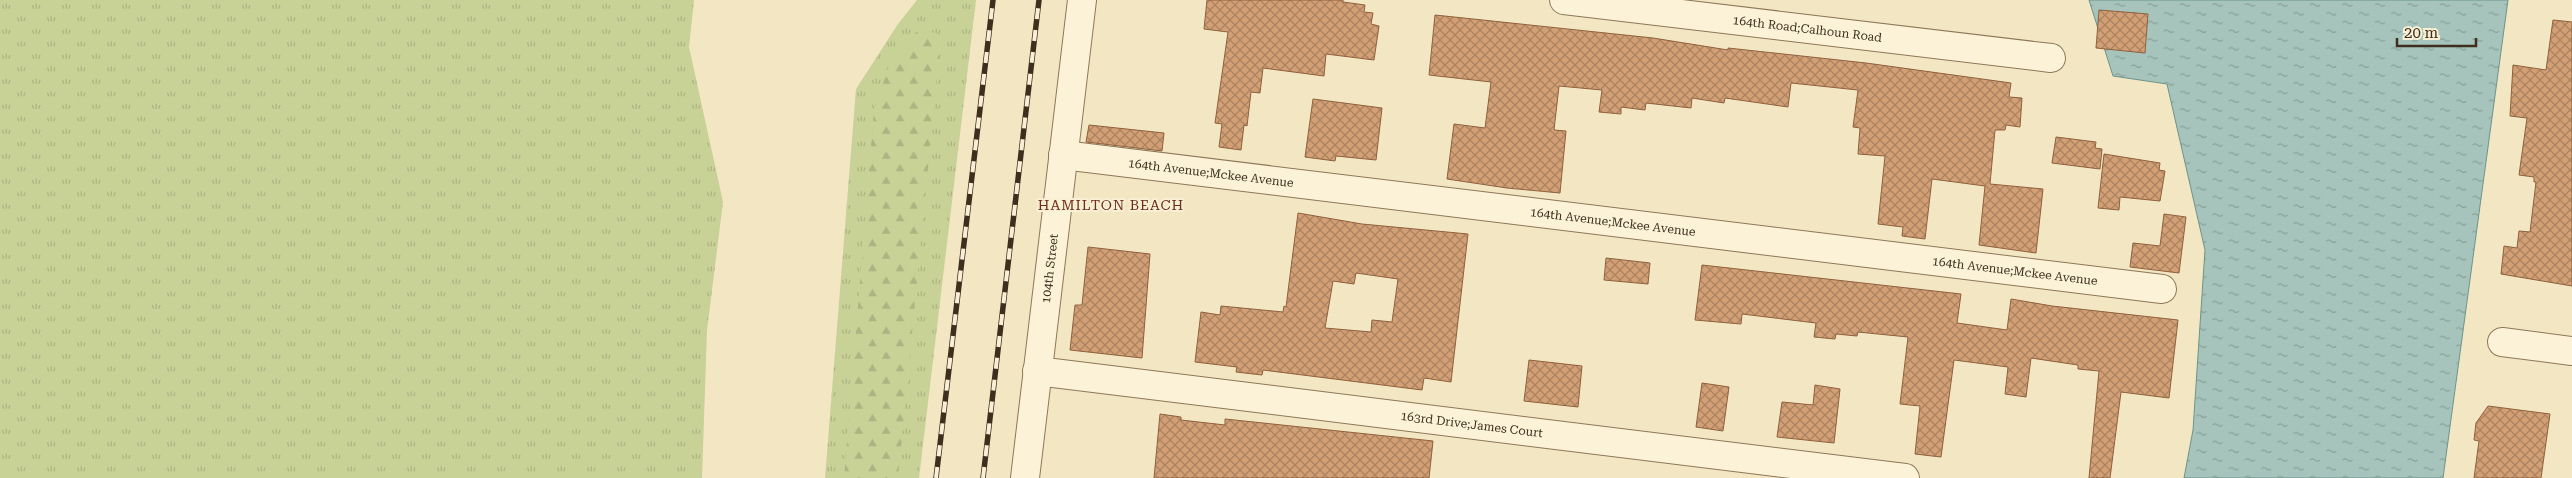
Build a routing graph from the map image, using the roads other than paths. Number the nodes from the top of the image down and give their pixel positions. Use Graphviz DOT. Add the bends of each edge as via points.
graph roads {
  1 [pos="1082,0"];
  2 [pos="1564,0"];
  3 [pos="2051,58"];
  4 [pos="1063,155"];
  5 [pos="2162,289"];
  6 [pos="2502,342"];
  7 [pos="2572,351"];
  8 [pos="1038,371"];
  9 [pos="1025,478"];
  10 [pos="1906,478"];
  1 -- 4 [label="street, 104th Street"];
  2 -- 3 [label="street, 164th Road;Calhoun Road"];
  4 -- 5 [label="street, 164th Avenue;Mckee Avenue"];
  4 -- 8 [label="street, 104th Street"];
  6 -- 7 [label="street"];
  8 -- 9 [label="street, 104th Street"];
  8 -- 10 [label="street, 163rd Drive;James Court"];
}
